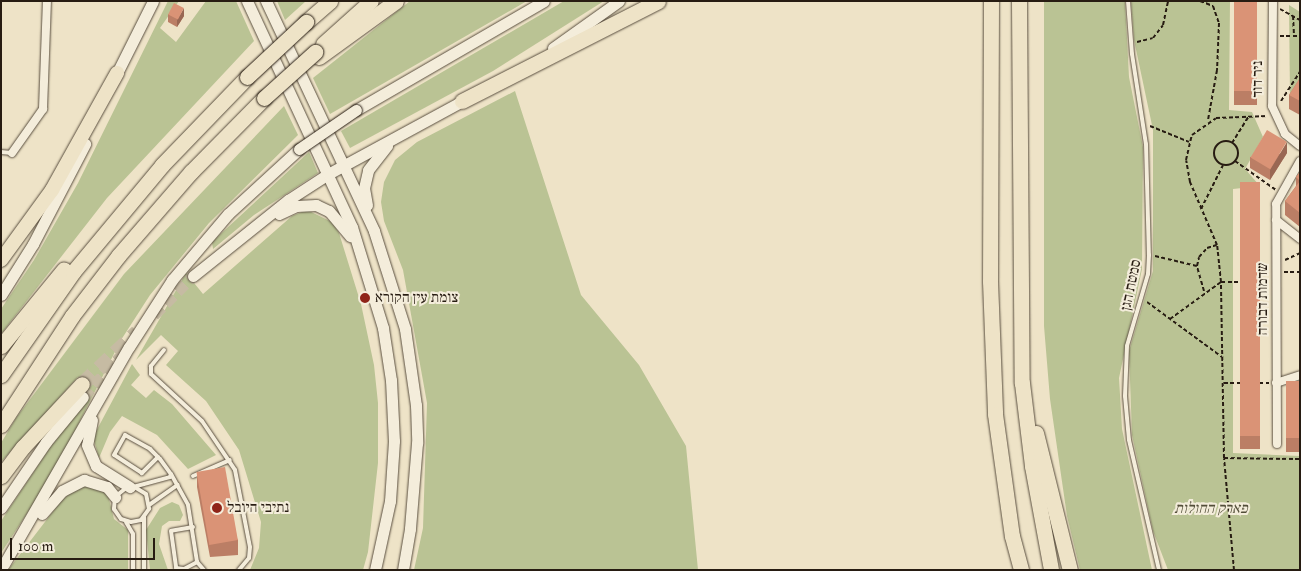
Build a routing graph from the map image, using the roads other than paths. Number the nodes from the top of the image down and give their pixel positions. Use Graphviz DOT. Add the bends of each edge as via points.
graph roads {
  1 [pos="47,1"];
  2 [pos="153,1"];
  3 [pos="247,1"];
  4 [pos="266,1"];
  5 [pos="330,1"];
  6 [pos="371,1"];
  7 [pos="396,1"];
  8 [pos="544,1"];
  9 [pos="619,1"];
  10 [pos="658,1"];
  11 [pos="991,1"];
  12 [pos="1019,1"];
  13 [pos="1128,1"];
  14 [pos="1273,6"];
  15 [pos="317,55"];
  16 [pos="117,72"];
  17 [pos="462,101"];
  18 [pos="197,128"];
  19 [pos="400,135"];
  20 [pos="1300,146"];
  21 [pos="1,152"];
  22 [pos="12,153"];
  23 [pos="1300,161"];
  24 [pos="344,164"];
  25 [pos="328,174"];
  26 [pos="1276,220"];
  27 [pos="374,231"];
  28 [pos="244,233"];
  29 [pos="1300,239"];
  30 [pos="360,252"];
  31 [pos="1,260"];
  32 [pos="193,276"];
  33 [pos="1,295"];
  34 [pos="1,346"];
  35 [pos="164,350"];
  36 [pos="1300,374"];
  37 [pos="1,375"];
  38 [pos="110,380"];
  39 [pos="1022,383"];
  40 [pos="1276,383"];
  41 [pos="82,391"];
  42 [pos="1,425"];
  43 [pos="1278,444"];
  44 [pos="158,457"];
  45 [pos="230,460"];
  46 [pos="171,474"];
  47 [pos="1,476"];
  48 [pos="193,476"];
  49 [pos="178,485"];
  50 [pos="133,487"];
  51 [pos="115,497"];
  52 [pos="149,505"];
  53 [pos="1,508"];
  54 [pos="145,516"];
  55 [pos="126,522"];
  56 [pos="192,527"];
  57 [pos="198,562"];
  58 [pos="3,566"];
  59 [pos="133,570"];
  60 [pos="144,570"];
  61 [pos="204,570"];
  62 [pos="239,570"];
  63 [pos="375,570"];
  64 [pos="403,570"];
  65 [pos="1021,570"];
  66 [pos="1052,570"];
  67 [pos="1070,570"];
  68 [pos="1160,570"];
  1 -- 22 [label="street" via="43,109"];
  2 -- 16 [label="main road"];
  3 -- 25 [label="main road"];
  4 -- 24 [label="main road"];
  5 -- 18 [label="highway, bridge"];
  6 -- 15 [label="highway"];
  7 -- 15 [label="highway"];
  8 -- 38 [label="main road, bridge" via="356,110 299,149 235,207 190,256 154,307"];
  9 -- 17 [label="main road" via="563,41"];
  10 -- 17 [label="highway"];
  11 -- 65 [label="highway" via="990,281 995,406 1010,527"];
  12 -- 39 [label="highway"];
  13 -- 68 [label="lane, סמטת הגן" via="1148,170 1149,255 1127,346 1125,396 1129,440"];
  14 -- 20 [label="street, ניר דוד" via="1271,92 1276,115 1285,134"];
  15 -- 42 [label="highway, bridge" via="269,94 191,172 106,270"];
  16 -- 31 [label="highway" via="52,190"];
  16 -- 33 [label="main road" via="57,200"];
  17 -- 19 [label="main road"];
  18 -- 34 [label="highway" via="67,266"];
  18 -- 37 [label="highway" via="73,272"];
  19 -- 24 [label="main road"];
  19 -- 27 [label="main road" via="373,160 365,179"];
  21 -- 22 [label="lane"];
  23 -- 26 [label="street, שדמות דבורה" via="1276,204"];
  24 -- 25 [label="main road"];
  24 -- 27 [label="main road"];
  25 -- 28 [label="main road"];
  25 -- 30 [label="main road"];
  26 -- 29 [label="street"];
  26 -- 40 [label="street, שדמות דבורה"];
  27 -- 64 [label="main road" via="406,329 416,405 415,490"];
  28 -- 30 [label="main road" via="287,209 312,204 329,211 342,224"];
  28 -- 32 [label="main road"];
  30 -- 63 [label="main road" via="383,328 394,405 390,501"];
  35 -- 45 [label="lane" via="152,366 151,374 202,422"];
  36 -- 40 [label="street"];
  38 -- 50 [label="main road" via="94,413 87,445 96,466"];
  38 -- 58 [label="main road"];
  39 -- 66 [label="highway" via="1032,466"];
  39 -- 67 [label="highway"];
  40 -- 43 [label="street, שדמות דבורה"];
  41 -- 47 [label="highway" via="24,447"];
  41 -- 53 [label="main road"];
  44 -- 44 [label="lane" via="142,473 114,455 125,435"];
  44 -- 46 [label="lane"];
  45 -- 48 [label="lane"];
  45 -- 62 [label="lane" via="243,497 249,532 249,558"];
  46 -- 49 [label="lane"];
  46 -- 50 [label="lane" via="170,477"];
  49 -- 52 [label="lane"];
  49 -- 56 [label="lane" via="188,505"];
  50 -- 51 [label="lane"];
  50 -- 52 [label="lane" via="146,494"];
  51 -- 55 [label="lane" via="114,509"];
  51 -- 58 [label="main road" via="111,490 98,482 84,480 70,486 50,503"];
  52 -- 54 [label="lane"];
  54 -- 55 [label="lane" via="136,522"];
  54 -- 60 [label="lane"];
  55 -- 59 [label="lane" via="133,534"];
  56 -- 57 [label="lane"];
  56 -- 57 [label="lane" via="170,531 176,568 184,569"];
  57 -- 61 [label="lane"];
}
